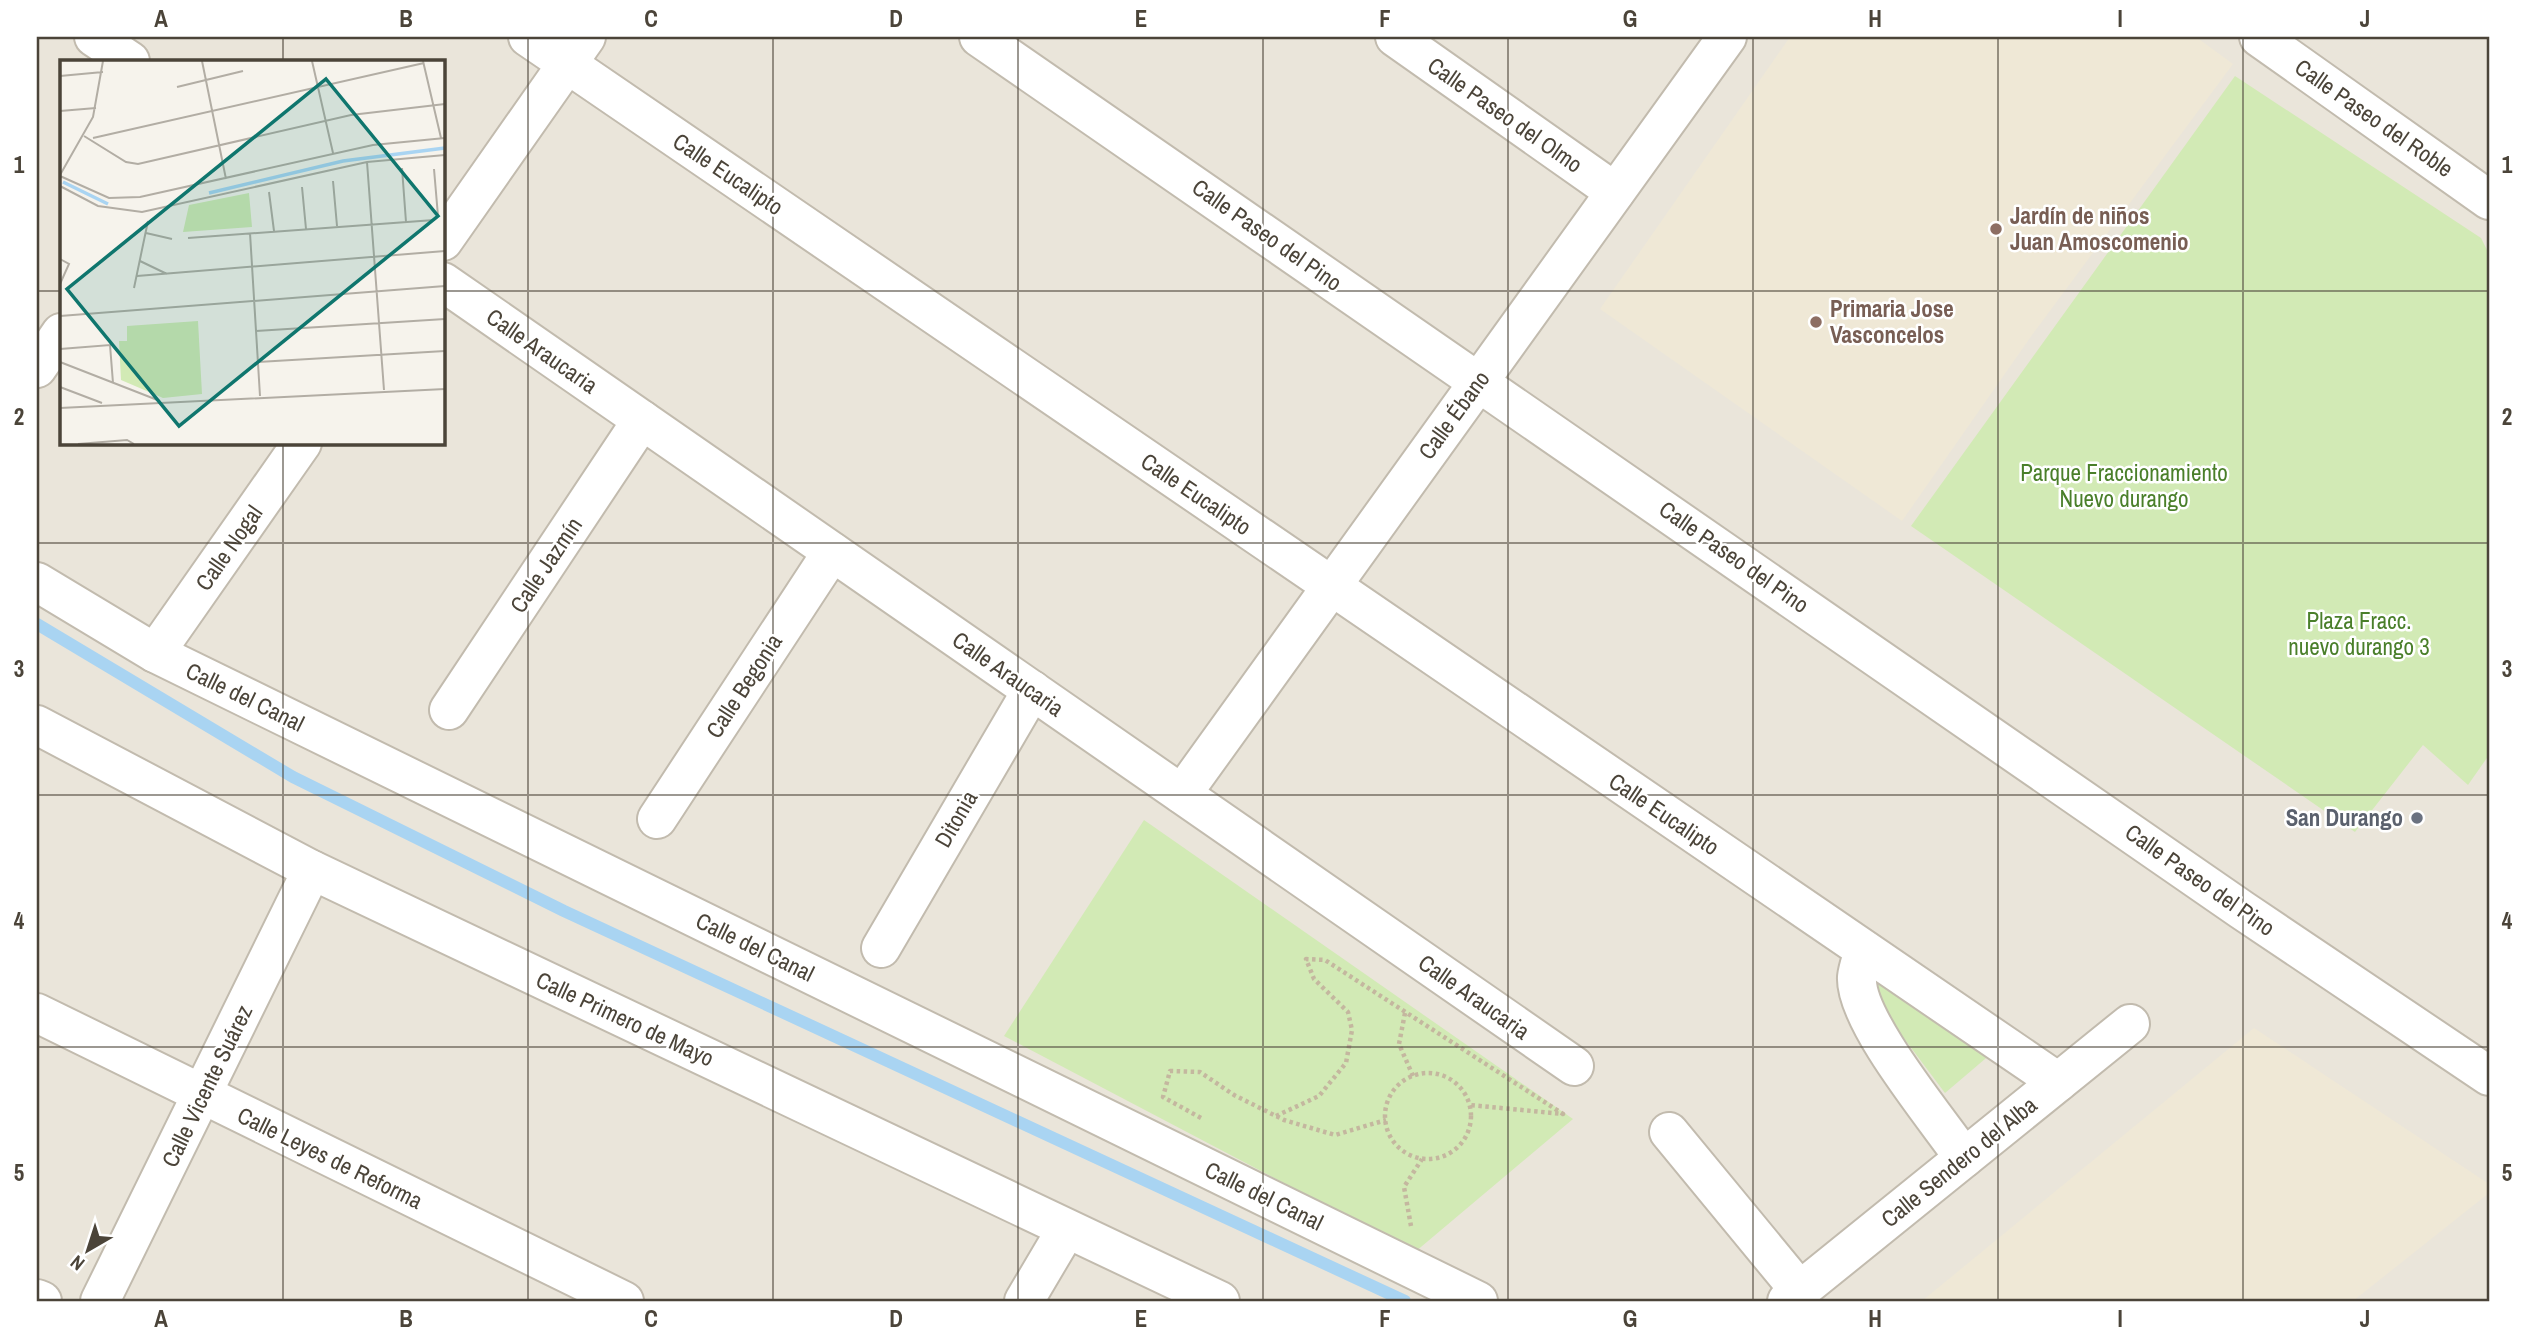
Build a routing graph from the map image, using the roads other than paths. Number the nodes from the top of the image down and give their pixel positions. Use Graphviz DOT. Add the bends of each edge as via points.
graph roads {
  1 [pos="94,37"];
  2 [pos="528,37"];
  3 [pos="979,37"];
  4 [pos="1395,37"];
  5 [pos="1727,37"];
  6 [pos="2259,37"];
  7 [pos="576,50"];
  8 [pos="128,60"];
  9 [pos="1615,192"];
  10 [pos="2489,200"];
  11 [pos="444,240"];
  12 [pos="444,283"];
  13 [pos="60,334"];
  14 [pos="37,368"];
  15 [pos="1479,381"];
  16 [pos="642,420"];
  17 [pos="301,444"];
  18 [pos="832,552"];
  19 [pos="37,582"];
  20 [pos="1331,586"];
  21 [pos="155,653"];
  22 [pos="1032,690"];
  23 [pos="449,710"];
  24 [pos="37,725"];
  25 [pos="1182,794"];
  26 [pos="657,820"];
  27 [pos="312,870"];
  28 [pos="881,948"];
  29 [pos="1864,950"];
  30 [pos="37,1013"];
  31 [pos="2130,1024"];
  32 [pos="1574,1066"];
  33 [pos="2489,1076"];
  34 [pos="2058,1082"];
  35 [pos="202,1095"];
  36 [pos="1668,1132"];
  37 [pos="1964,1158"];
  38 [pos="1066,1230"];
  39 [pos="1794,1296"];
  40 [pos="37,1299"];
  41 [pos="42,1301"];
  42 [pos="100,1301"];
  43 [pos="624,1301"];
  44 [pos="1024,1301"];
  45 [pos="1220,1301"];
  46 [pos="1478,1301"];
  1 -- 8 [label="street"];
  2 -- 7 [label="street, Calle Eucalipto"];
  3 -- 15 [label="street, Calle Paseo del Pino"];
  4 -- 9 [label="street, Calle Paseo del Olmo"];
  5 -- 9 [label="street, Calle Ébano"];
  6 -- 10 [label="street, Calle Paseo del Roble"];
  7 -- 11 [label="street"];
  7 -- 20 [label="street, Calle Eucalipto"];
  9 -- 15 [label="street, Calle Ébano"];
  12 -- 16 [label="street, Calle Araucaria"];
  13 -- 14 [label="street"];
  15 -- 20 [label="street, Calle Ébano"];
  15 -- 33 [label="street, Calle Paseo del Pino"];
  16 -- 18 [label="street, Calle Araucaria"];
  16 -- 23 [label="street, Calle Jazmín"];
  17 -- 21 [label="street, Calle Nogal"];
  18 -- 22 [label="street, Calle Araucaria"];
  18 -- 26 [label="street, Calle Begonia"];
  19 -- 21 [label="street, Calle del Canal"];
  20 -- 25 [label="street, Calle Ébano"];
  20 -- 29 [label="street, Calle Eucalipto"];
  21 -- 46 [label="street, Calle del Canal"];
  22 -- 25 [label="street, Calle Araucaria"];
  22 -- 28 [label="street, Ditonia"];
  24 -- 27 [label="street, Calle Primero de Mayo"];
  25 -- 32 [label="street, Calle Araucaria"];
  27 -- 35 [label="street, Calle Vicente Suárez"];
  27 -- 38 [label="street, Calle Primero de Mayo"];
  29 -- 34 [label="street, Calle Eucalipto"];
  29 -- 37 [label="street" via="1857,978 1863,1008"];
  30 -- 35 [label="street, Calle Leyes de Reforma"];
  31 -- 34 [label="street, Calle Sendero del Alba"];
  34 -- 37 [label="street, Calle Sendero del Alba"];
  35 -- 42 [label="street, Calle Vicente Suárez"];
  35 -- 43 [label="street, Calle Leyes de Reforma"];
  36 -- 39 [label="street"];
  37 -- 39 [label="street, Calle Sendero del Alba"];
  38 -- 44 [label="street"];
  38 -- 45 [label="street, Calle Primero de Mayo"];
  40 -- 41 [label="street"];
}
